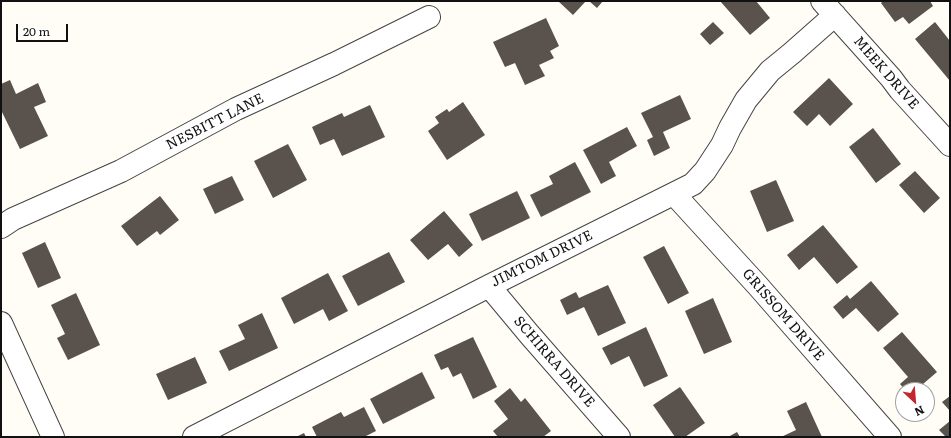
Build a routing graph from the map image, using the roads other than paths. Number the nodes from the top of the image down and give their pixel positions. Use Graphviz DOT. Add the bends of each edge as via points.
graph roads {
  1 [pos="828,8"];
  2 [pos="429,17"];
  3 [pos="950,144"];
  4 [pos="674,194"];
  5 [pos="1,227"];
  6 [pos="489,286"];
  7 [pos="1,322"];
  8 [pos="53,437"];
  9 [pos="194,437"];
  10 [pos="619,437"];
  11 [pos="890,437"];
  1 -- 3 [label="street, MEEK DRIVE"];
  1 -- 4 [label="street, JIMTOM DRIVE" via="792,53 770,71 746,100 705,171 693,184"];
  2 -- 5 [label="street, NESBITT LANE" via="236,109 122,171 13,219"];
  4 -- 6 [label="street, JIMTOM DRIVE"];
  4 -- 11 [label="street, GRISSOM DRIVE"];
  6 -- 9 [label="street, JIMTOM DRIVE"];
  6 -- 10 [label="street, SCHIRRA DRIVE"];
  7 -- 8 [label="street"];
}
